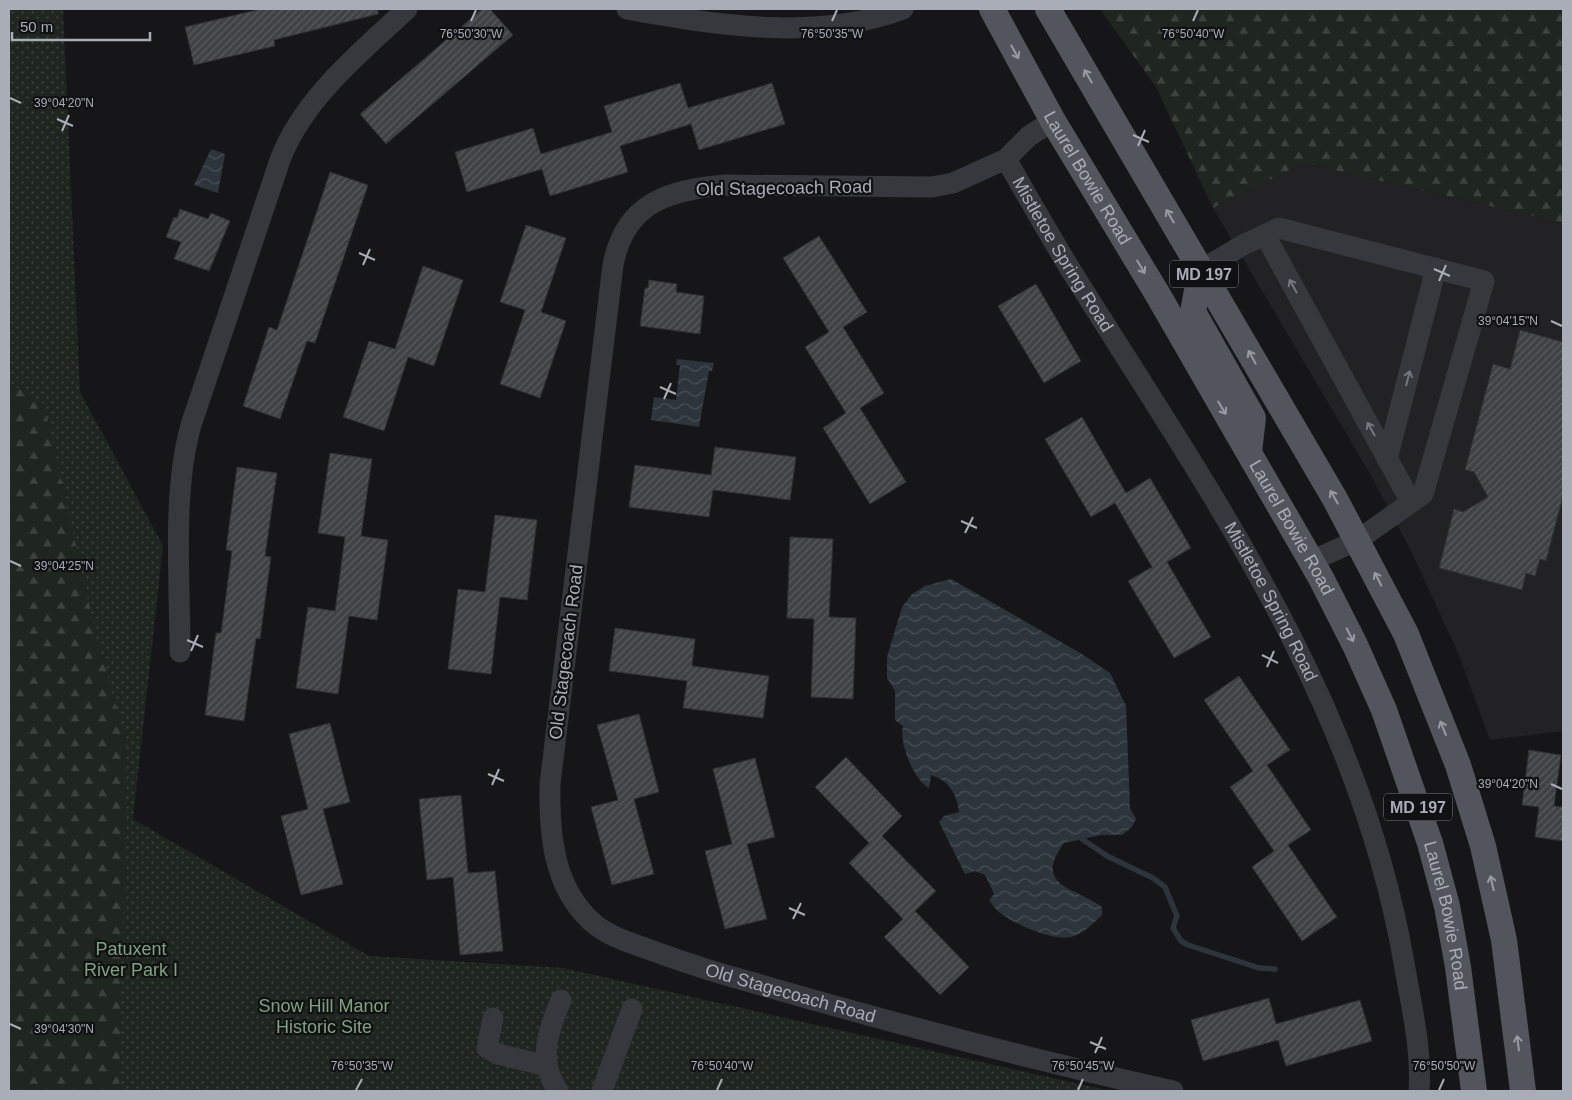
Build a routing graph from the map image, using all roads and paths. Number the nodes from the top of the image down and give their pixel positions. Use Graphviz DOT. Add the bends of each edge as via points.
graph roads {
  1 [pos="406,9"];
  2 [pos="626,9"];
  3 [pos="903,9"];
  4 [pos="992,9"];
  5 [pos="1048,9"];
  6 [pos="1053,121"];
  7 [pos="1006,159"];
  8 [pos="1265,234"];
  9 [pos="1436,268"];
  10 [pos="1201,270"];
  11 [pos="1249,452"];
  12 [pos="1387,459"];
  13 [pos="1411,502"];
  14 [pos="1358,540"];
  15 [pos="1311,561"];
  16 [pos="180,652"];
  17 [pos="561,1000"];
  18 [pos="632,1009"];
  19 [pos="493,1018"];
  20 [pos="547,1066"];
  21 [pos="558,1091"];
  22 [pos="602,1091"];
  23 [pos="1173,1091"];
  24 [pos="1419,1091"];
  25 [pos="1474,1091"];
  26 [pos="1523,1091"];
  1 -- 16 [label="street" via="344,70 299,122 280,160 191,425 183,458 180,490"];
  2 -- 3 [label="street" via="694,20 805,27 872,19"];
  4 -- 6 [label="main road, Laurel Bowie Road / MD 197, one-way"];
  10 -- 5 [label="main road, MD 197, one-way"];
  6 -- 7 [label="street, Old Stagecoach Road" via="1029,136"];
  6 -- 11 [label="main road, Laurel Bowie Road / MD 197, one-way"];
  7 -- 23 [label="street, Old Stagecoach Road" via="953,183 932,187 725,185 692,188 675,192 649,205 628,227 613,265 550,784 552,844 565,882 580,909 592,923 622,940 701,968 884,1020"];
  7 -- 24 [label="street, Mistletoe Spring Road" via="1074,276 1229,525 1288,627 1318,689 1360,792 1395,914 1414,1023"];
  8 -- 9 [label="street" via="1279,228"];
  8 -- 10 [label="street"];
  12 -- 8 [label="street, one-way"];
  12 -- 9 [label="street, one-way"];
  9 -- 13 [label="street" via="1484,280 1423,494"];
  10 -- 11 [label="main road" via="1193,312 1253,418"];
  14 -- 10 [label="main road, MD 197, one-way"];
  11 -- 15 [label="main road, Laurel Bowie Road / MD 197"];
  12 -- 13 [label="street"];
  13 -- 14 [label="street"];
  14 -- 15 [label="street"];
  26 -- 14 [label="main road, MD 197, one-way" via="1504,940 1470,799 1406,634"];
  15 -- 25 [label="main road, Laurel Bowie Road / MD 197, one-way" via="1384,710 1430,844 1447,906 1458,967"];
  17 -- 20 [label="street" via="544,1056"];
  18 -- 22 [label="street"];
  19 -- 20 [label="street" via="487,1048 498,1054"];
  20 -- 21 [label="street"];
}
